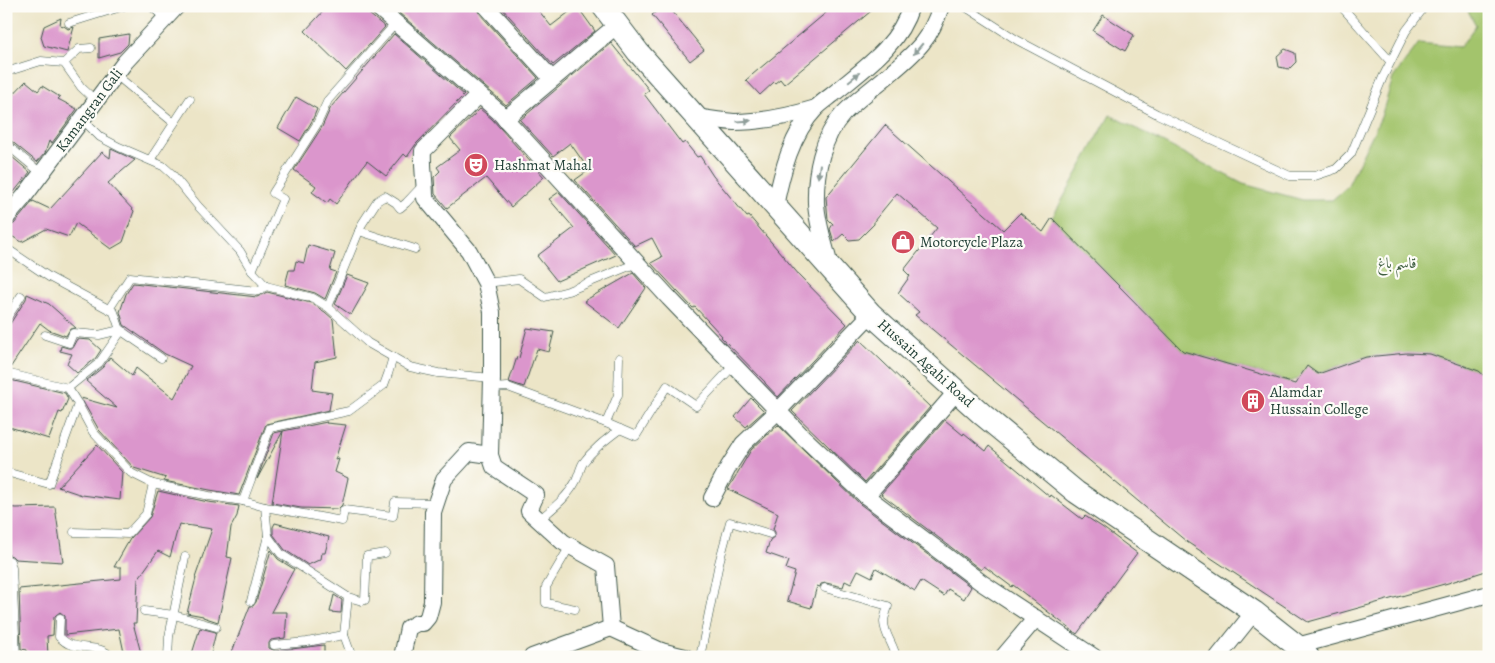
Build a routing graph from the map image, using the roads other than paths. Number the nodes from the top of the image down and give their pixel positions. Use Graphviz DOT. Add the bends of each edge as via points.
graph roads {
  1 [pos="124,6"];
  2 [pos="151,6"];
  3 [pos="177,6"];
  4 [pos="376,6"];
  5 [pos="486,6"];
  6 [pos="603,6"];
  7 [pos="911,6"];
  8 [pos="940,6"];
  9 [pos="964,6"];
  10 [pos="1341,6"];
  11 [pos="1425,6"];
  12 [pos="166,19"];
  13 [pos="396,23"];
  14 [pos="69,24"];
  15 [pos="618,25"];
  16 [pos="91,48"];
  17 [pos="1390,61"];
  18 [pos="64,63"];
  19 [pos="6,72"];
  20 [pos="116,75"];
  21 [pos="552,79"];
  22 [pos="479,95"];
  23 [pos="190,99"];
  24 [pos="96,101"];
  25 [pos="816,108"];
  26 [pos="695,116"];
  27 [pos="82,119"];
  28 [pos="505,119"];
  29 [pos="174,123"];
  30 [pos="6,144"];
  31 [pos="150,160"];
  32 [pos="42,173"];
  33 [pos="425,183"];
  34 [pos="775,206"];
  35 [pos="6,218"];
  36 [pos="359,231"];
  37 [pos="6,248"];
  38 [pos="415,249"];
  39 [pos="637,263"];
  40 [pos="831,270"];
  41 [pos="252,271"];
  42 [pos="486,282"];
  43 [pos="266,286"];
  44 [pos="21,296"];
  45 [pos="328,307"];
  46 [pos="109,309"];
  47 [pos="871,314"];
  48 [pos="6,319"];
  49 [pos="121,330"];
  50 [pos="45,335"];
  51 [pos="393,356"];
  52 [pos="161,358"];
  53 [pos="619,358"];
  54 [pos="734,365"];
  55 [pos="6,374"];
  56 [pos="492,383"];
  57 [pos="68,388"];
  58 [pos="957,391"];
  59 [pos="78,404"];
  60 [pos="778,411"];
  61 [pos="606,423"];
  62 [pos="620,429"];
  63 [pos="490,455"];
  64 [pos="6,472"];
  65 [pos="153,484"];
  66 [pos="866,496"];
  67 [pos="712,498"];
  68 [pos="243,501"];
  69 [pos="436,503"];
  70 [pos="265,507"];
  71 [pos="539,520"];
  72 [pos="74,532"];
  73 [pos="770,534"];
  74 [pos="268,536"];
  75 [pos="570,546"];
  76 [pos="385,553"];
  77 [pos="185,557"];
  78 [pos="6,560"];
  79 [pos="825,588"];
  80 [pos="1489,594"];
  81 [pos="348,597"];
  82 [pos="251,601"];
  83 [pos="575,609"];
  84 [pos="144,611"];
  85 [pos="1254,612"];
  86 [pos="174,615"];
  87 [pos="60,618"];
  88 [pos="1036,618"];
  89 [pos="216,627"];
  90 [pos="612,628"];
  91 [pos="344,635"];
  92 [pos="274,645"];
  93 [pos="1303,652"];
  94 [pos="660,654"];
  95 [pos="540,655"];
  96 [pos="16,657"];
  97 [pos="111,657"];
  98 [pos="168,657"];
  99 [pos="352,657"];
  100 [pos="402,657"];
  101 [pos="685,657"];
  102 [pos="700,657"];
  103 [pos="896,657"];
  104 [pos="1003,657"];
  105 [pos="1094,657"];
  106 [pos="1218,657"];
  1 -- 14 [label="lane"];
  2 -- 12 [label="lane"];
  3 -- 12 [label="street, Kamangran Gali"];
  4 -- 13 [label="street"];
  5 -- 21 [label="street"];
  6 -- 15 [label="main road, Hussain Agahi Road"];
  25 -- 7 [label="street, one-way" via="880,57 900,30"];
  8 -- 40 [label="street, one-way" via="929,35 915,53 842,115 822,152 816,203"];
  9 -- 17 [label="lane" via="1017,40 1157,114 1290,176 1315,176 1336,170 1351,154"];
  10 -- 17 [label="lane"];
  11 -- 17 [label="lane" via="1406,31"];
  12 -- 20 [label="street, Kamangran Gali"];
  13 -- 22 [label="street"];
  13 -- 41 [label="lane" via="328,100 317,124 273,193 284,199"];
  15 -- 21 [label="street"];
  15 -- 26 [label="main road, Hussain Agahi Road"];
  16 -- 18 [label="lane" via="79,49"];
  18 -- 19 [label="lane" via="40,60"];
  18 -- 24 [label="lane"];
  20 -- 24 [label="street, Kamangran Gali"];
  20 -- 29 [label="lane"];
  21 -- 28 [label="street"];
  22 -- 28 [label="street"];
  22 -- 33 [label="street" via="423,151"];
  23 -- 29 [label="lane"];
  24 -- 27 [label="street, Kamangran Gali"];
  26 -- 25 [label="street, one-way" via="734,122 789,116"];
  25 -- 34 [label="street" via="794,141"];
  26 -- 34 [label="main road, Hussain Agahi Road"];
  27 -- 31 [label="lane" via="100,137"];
  27 -- 32 [label="street, Kamangran Gali"];
  28 -- 39 [label="street"];
  29 -- 31 [label="lane"];
  30 -- 32 [label="lane"];
  31 -- 41 [label="lane" via="172,174 240,251"];
  32 -- 35 [label="street, Kamangran Gali"];
  33 -- 36 [label="lane" via="400,208 385,196 377,201"];
  33 -- 42 [label="street" via="425,198 469,251"];
  34 -- 40 [label="main road, Hussain Agahi Road"];
  36 -- 38 [label="lane"];
  36 -- 45 [label="lane"];
  37 -- 46 [label="lane" via="49,277"];
  39 -- 42 [label="lane" via="545,297 518,279"];
  39 -- 54 [label="street"];
  40 -- 47 [label="main road, Hussain Agahi Road"];
  41 -- 43 [label="lane"];
  42 -- 56 [label="street" via="492,312"];
  43 -- 45 [label="lane" via="313,298"];
  43 -- 46 [label="lane" via="258,291 130,277"];
  44 -- 48 [label="lane"];
  45 -- 51 [label="lane" via="368,343"];
  46 -- 49 [label="lane" via="114,312"];
  47 -- 58 [label="main road, Hussain Agahi Road"];
  47 -- 60 [label="street"];
  49 -- 50 [label="lane" via="99,335 73,333 69,343"];
  49 -- 52 [label="lane"];
  49 -- 57 [label="lane" via="99,363"];
  51 -- 56 [label="lane" via="410,367"];
  51 -- 68 [label="lane" via="384,386 350,411 270,428"];
  53 -- 61 [label="lane" via="618,394"];
  54 -- 60 [label="street"];
  54 -- 62 [label="lane" via="696,406 667,386 636,436"];
  55 -- 57 [label="lane"];
  56 -- 61 [label="lane"];
  56 -- 63 [label="street"];
  57 -- 59 [label="lane"];
  58 -- 66 [label="street"];
  58 -- 85 [label="main road, Hussain Agahi Road" via="1076,492"];
  59 -- 64 [label="lane" via="49,484"];
  59 -- 65 [label="lane" via="93,432 105,446 131,473"];
  60 -- 66 [label="street"];
  60 -- 67 [label="street" via="743,444"];
  61 -- 62 [label="lane"];
  62 -- 71 [label="lane" via="596,447 566,495"];
  63 -- 69 [label="street" via="469,452 444,479"];
  63 -- 71 [label="street" via="494,466 536,495 529,511"];
  65 -- 68 [label="lane"];
  65 -- 72 [label="lane" via="146,514 128,534"];
  66 -- 88 [label="street" via="982,583"];
  68 -- 70 [label="lane"];
  69 -- 70 [label="lane" via="395,502 393,516 344,510 342,521"];
  69 -- 100 [label="street" via="433,512 432,602 423,623 408,628"];
  70 -- 74 [label="lane"];
  71 -- 75 [label="street"];
  73 -- 102 [label="lane" via="730,522"];
  74 -- 81 [label="lane" via="281,554"];
  74 -- 82 [label="lane"];
  75 -- 83 [label="lane" via="546,587 546,603"];
  75 -- 90 [label="street" via="606,566"];
  76 -- 81 [label="lane" via="367,556 365,600"];
  77 -- 86 [label="lane"];
  78 -- 96 [label="lane" via="10,561 12,568"];
  79 -- 103 [label="lane" via="888,606 884,622"];
  80 -- 93 [label="street"];
  81 -- 91 [label="lane"];
  84 -- 86 [label="lane"];
  85 -- 93 [label="main road, Hussain Agahi Road"];
  85 -- 106 [label="street"];
  86 -- 89 [label="lane"];
  86 -- 98 [label="lane"];
  87 -- 97 [label="lane" via="59,637 70,645 93,648"];
  88 -- 104 [label="street"];
  88 -- 105 [label="street"];
  90 -- 94 [label="street"];
  90 -- 95 [label="street"];
  91 -- 92 [label="lane"];
  91 -- 99 [label="lane"];
  94 -- 101 [label="street"];
}
